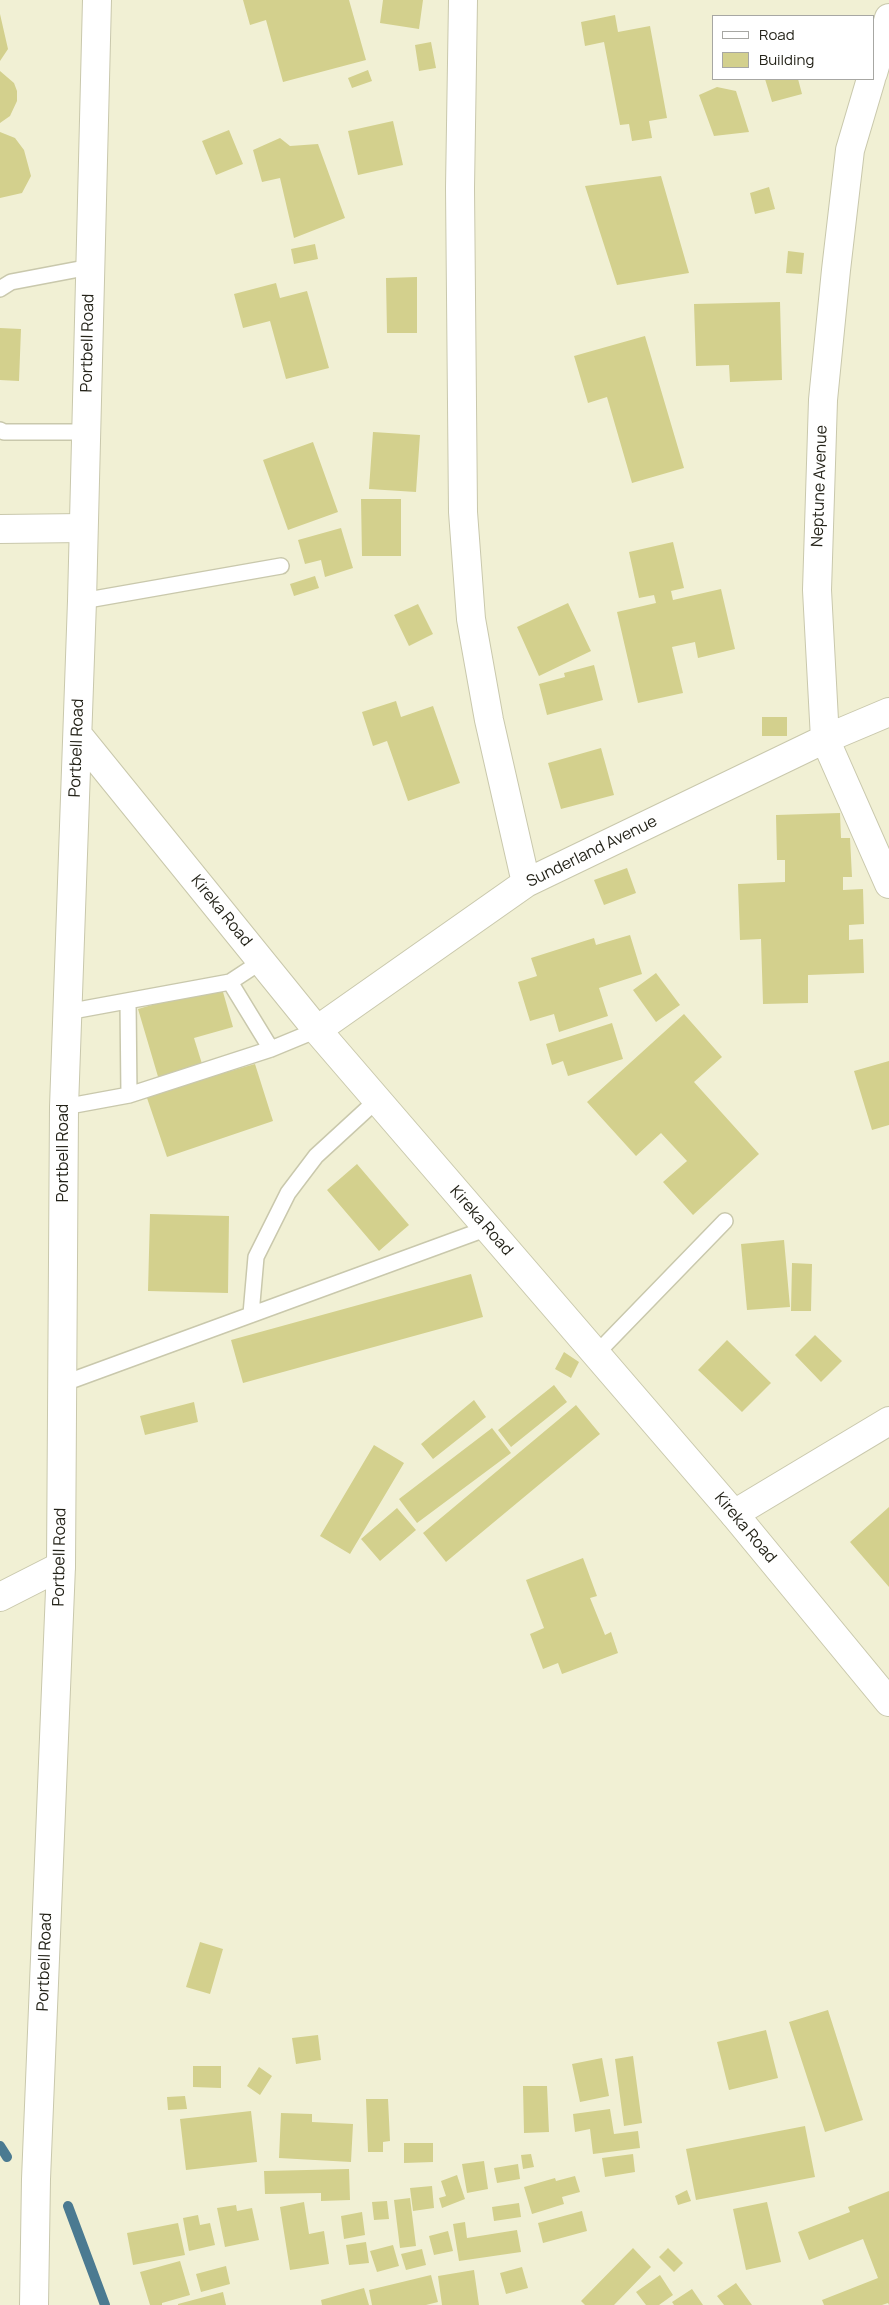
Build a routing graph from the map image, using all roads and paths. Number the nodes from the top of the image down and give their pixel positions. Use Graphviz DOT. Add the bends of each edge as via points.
graph roads {
  1 [pos="96,0"];
  2 [pos="463,0"];
  3 [pos="889,18"];
  4 [pos="874,70"];
  5 [pos="871,80"];
  6 [pos="90,267"];
  7 [pos="0,289"];
  8 [pos="0,430"];
  9 [pos="86,432"];
  10 [pos="83,528"];
  11 [pos="0,529"];
  12 [pos="281,566"];
  13 [pos="82,601"];
  14 [pos="889,712"];
  15 [pos="78,735"];
  16 [pos="825,739"];
  17 [pos="526,884"];
  18 [pos="889,884"];
  19 [pos="262,961"];
  20 [pos="230,982"];
  21 [pos="128,1001"];
  22 [pos="67,1012"];
  23 [pos="317,1030"];
  24 [pos="271,1049"];
  25 [pos="129,1095"];
  26 [pos="377,1100"];
  27 [pos="64,1107"];
  28 [pos="725,1221"];
  29 [pos="488,1228"];
  30 [pos="251,1314"];
  31 [pos="596,1354"];
  32 [pos="62,1384"];
  33 [pos="889,1421"];
  34 [pos="734,1514"];
  35 [pos="61,1566"];
  36 [pos="0,1597"];
  37 [pos="889,1702"];
  38 [pos="34,2305"];
  1 -- 6 [label="main road, Portbell Road"];
  2 -- 17 [label="main road" via="460,198 463,512 473,629 489,720"];
  3 -- 4 [label="main road"];
  5 -- 16 [label="main road, Neptune Avenue" via="850,150 823,400 817,590"];
  6 -- 7 [label="lane" via="11,282"];
  6 -- 9 [label="main road, Portbell Road"];
  8 -- 9 [label="lane"];
  9 -- 10 [label="main road, Portbell Road"];
  10 -- 11 [label="main road"];
  10 -- 13 [label="main road, Portbell Road"];
  12 -- 13 [label="lane"];
  13 -- 15 [label="main road, Portbell Road"];
  14 -- 16 [label="main road, Sunderland Avenue"];
  15 -- 19 [label="main road, Kireka Road"];
  15 -- 22 [label="main road, Portbell Road"];
  16 -- 17 [label="main road, Sunderland Avenue"];
  16 -- 18 [label="main road, Neptune Avenue"];
  17 -- 23 [label="main road, Sunderland Avenue"];
  19 -- 20 [label="lane"];
  19 -- 23 [label="main road, Kireka Road"];
  20 -- 21 [label="lane"];
  20 -- 24 [label="lane"];
  21 -- 22 [label="lane"];
  21 -- 25 [label="lane"];
  22 -- 27 [label="main road, Portbell Road"];
  23 -- 24 [label="lane"];
  23 -- 26 [label="main road, Kireka Road"];
  24 -- 25 [label="lane"];
  25 -- 27 [label="lane"];
  26 -- 29 [label="main road, Kireka Road"];
  26 -- 30 [label="lane" via="316,1156 288,1193 256,1258"];
  27 -- 32 [label="main road, Portbell Road"];
  28 -- 31 [label="lane"];
  29 -- 30 [label="lane"];
  29 -- 31 [label="main road, Kireka Road"];
  30 -- 32 [label="lane"];
  31 -- 34 [label="main road, Kireka Road"];
  32 -- 35 [label="main road, Portbell Road"];
  33 -- 34 [label="main road"];
  34 -- 37 [label="main road, Kireka Road"];
  35 -- 36 [label="main road"];
  35 -- 38 [label="main road, Portbell Road" via="36,2179"];
}
